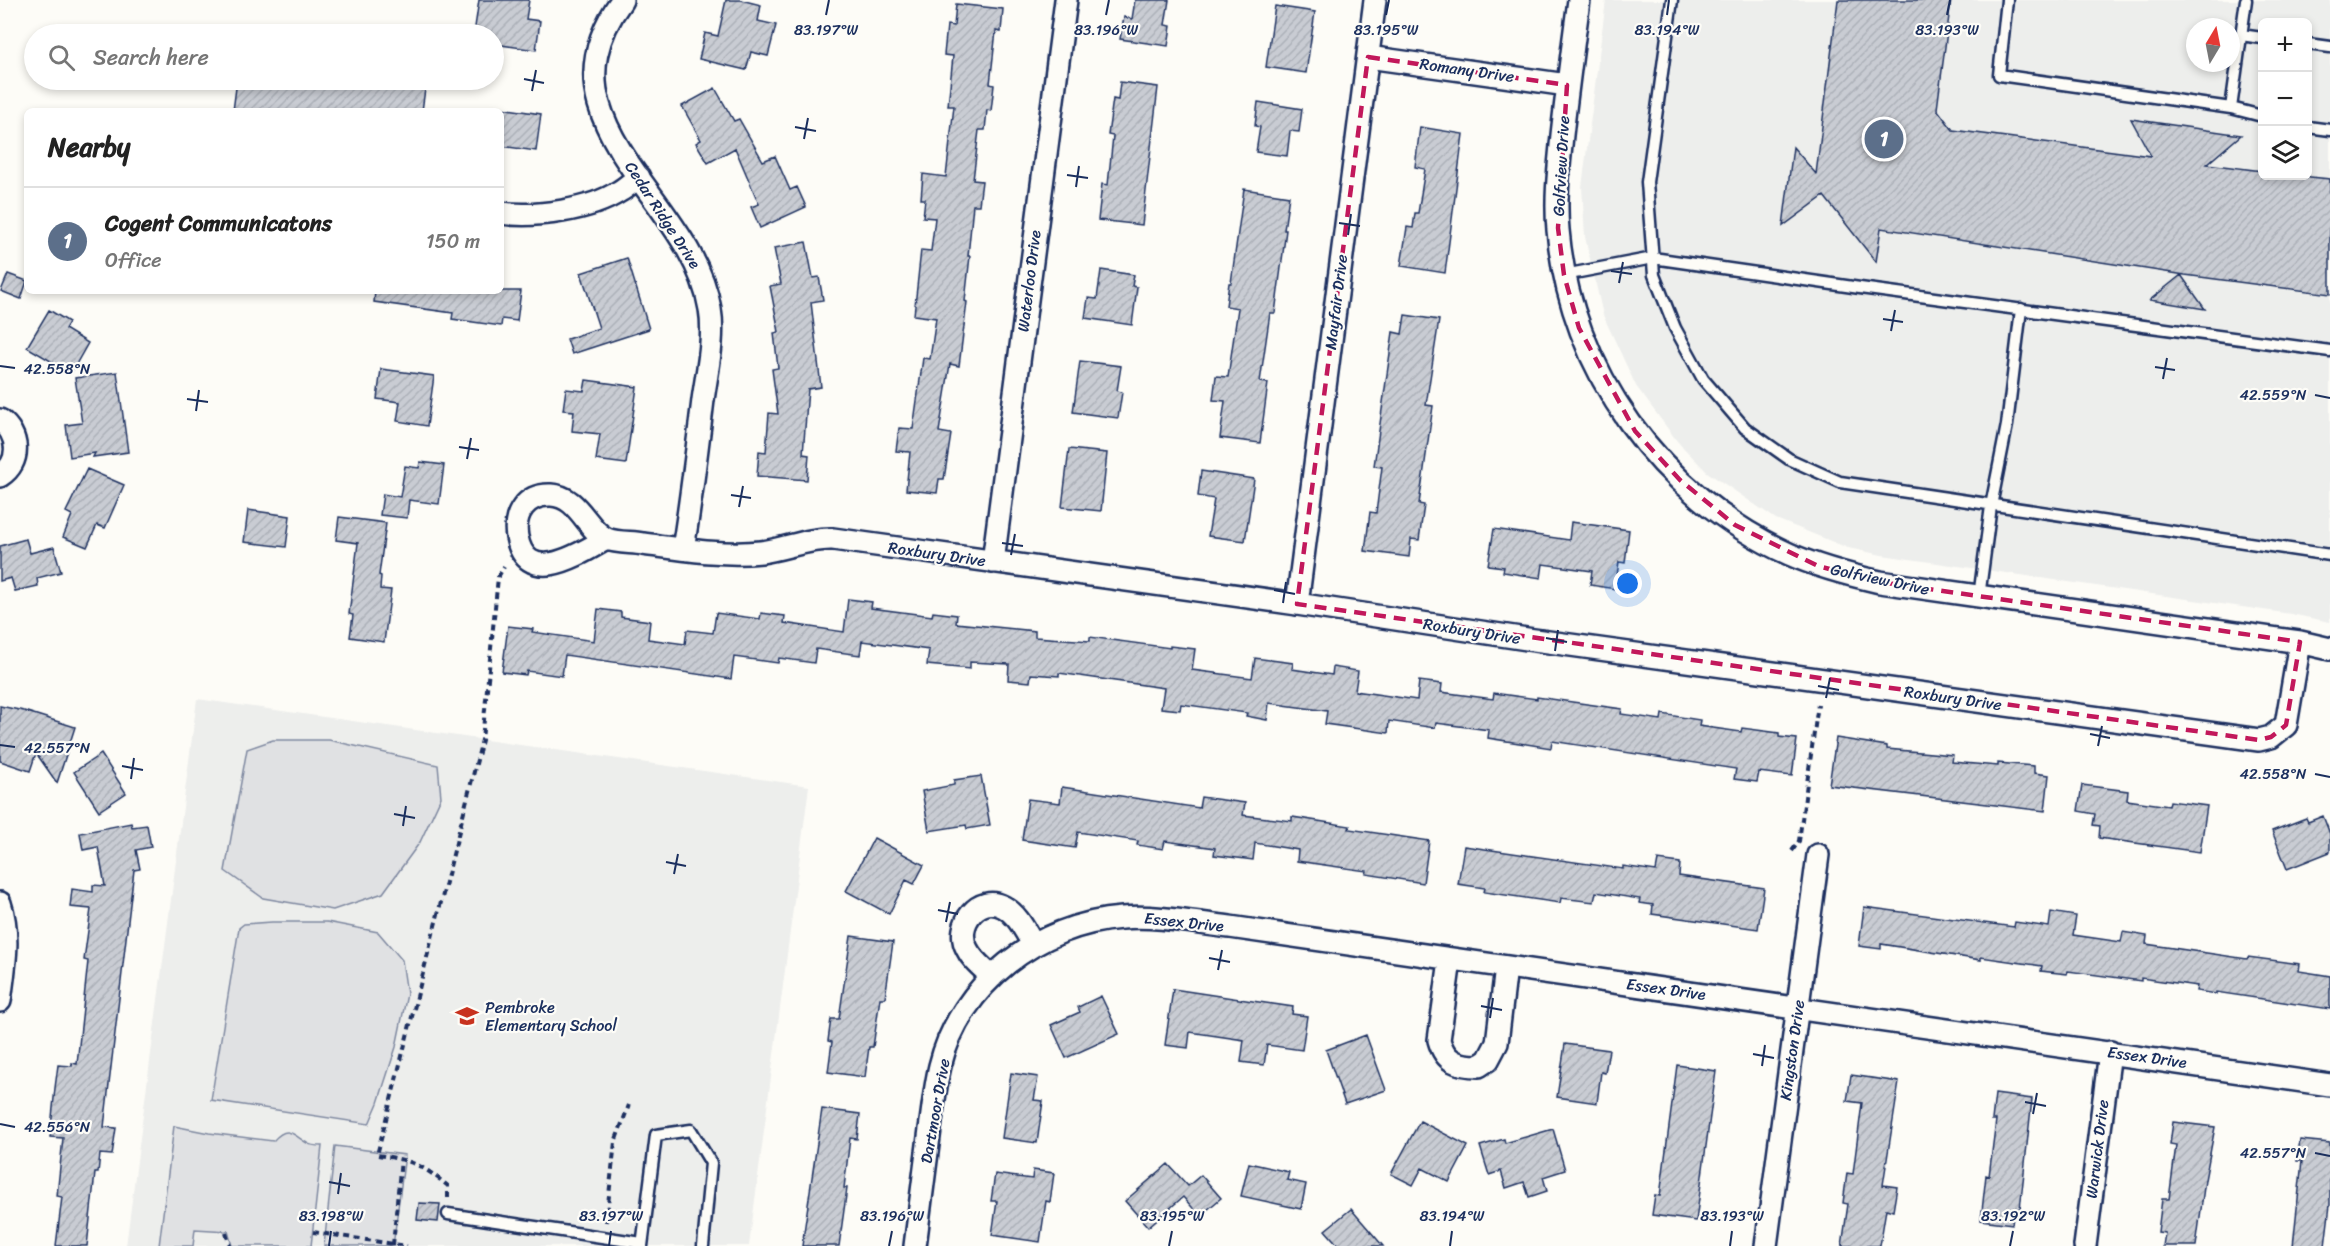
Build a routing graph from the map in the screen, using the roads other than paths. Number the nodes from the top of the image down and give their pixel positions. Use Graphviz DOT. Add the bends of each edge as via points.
graph roads {
  1 [pos="622,0"];
  2 [pos="1066,0"];
  3 [pos="1375,0"];
  4 [pos="1579,0"];
  5 [pos="1672,0"];
  6 [pos="2007,0"];
  7 [pos="2246,0"];
  8 [pos="2241,35"];
  9 [pos="2258,37"];
  10 [pos="2312,45"];
  11 [pos="2330,47"];
  12 [pos="1368,57"];
  13 [pos="1567,85"];
  14 [pos="2231,108"];
  15 [pos="2258,115"];
  16 [pos="2312,128"];
  17 [pos="2330,130"];
  18 [pos="639,177"];
  19 [pos="504,213"];
  20 [pos="1653,258"];
  21 [pos="1564,274"];
  22 [pos="2021,309"];
  23 [pos="2330,351"];
  24 [pos="0,420"];
  25 [pos="0,476"];
  26 [pos="1991,506"];
  27 [pos="606,539"];
  28 [pos="683,549"];
  29 [pos="2330,555"];
  30 [pos="993,562"];
  31 [pos="1979,597"];
  32 [pos="1297,604"];
  33 [pos="2300,642"];
  34 [pos="2330,649"];
  35 [pos="1818,855"];
  36 [pos="0,903"];
  37 [pos="1033,944"];
  38 [pos="1009,960"];
  39 [pos="1450,960"];
  40 [pos="1506,967"];
  41 [pos="992,977"];
  42 [pos="0,1001"];
  43 [pos="1798,1008"];
  44 [pos="2110,1052"];
  45 [pos="2330,1084"];
  46 [pos="448,1214"];
  47 [pos="642,1244"];
  48 [pos="703,1246"];
  49 [pos="915,1246"];
  50 [pos="1766,1246"];
  51 [pos="2085,1246"];
  1 -- 18 [label="street, Cedar Ridge Drive" via="605,27 597,50 595,84 602,115"];
  2 -- 30 [label="street, Waterloo Drive"];
  3 -- 12 [label="street, Mayfair Drive"];
  4 -- 13 [label="street, Golfview Drive"];
  5 -- 20 [label="lane" via="1647,182"];
  6 -- 14 [label="lane" via="1999,75"];
  7 -- 8 [label="lane"];
  8 -- 9 [label="lane"];
  8 -- 14 [label="lane"];
  10 -- 11 [label="lane"];
  12 -- 13 [label="street, Romany Drive"];
  12 -- 32 [label="street, Mayfair Drive"];
  13 -- 21 [label="street, Golfview Drive" via="1557,184"];
  14 -- 15 [label="lane"];
  16 -- 17 [label="lane"];
  18 -- 19 [label="street" via="619,192 573,209"];
  18 -- 28 [label="street, Cedar Ridge Drive" via="692,254 705,282 711,312 710,350"];
  20 -- 21 [label="lane"];
  20 -- 22 [label="lane"];
  20 -- 26 [label="lane" via="1654,275 1675,328 1703,379 1744,428 1789,459 1840,482"];
  21 -- 31 [label="street, Golfview Drive" via="1594,363 1614,398 1657,458 1703,501 1761,540 1818,566 1880,582"];
  22 -- 23 [label="lane"];
  22 -- 26 [label="lane" via="2007,425"];
  24 -- 25 [label="street" via="8,426 16,445 12,464"];
  26 -- 29 [label="lane"];
  26 -- 31 [label="lane"];
  27 -- 28 [label="street, Roxbury Drive"];
  28 -- 30 [label="street, Roxbury Drive" via="764,552 816,538"];
  30 -- 32 [label="street, Roxbury Drive"];
  31 -- 33 [label="street, Golfview Drive"];
  32 -- 33 [label="street, Roxbury Drive" via="2259,740 2271,737 2286,725"];
  33 -- 34 [label="street, Golfview Drive"];
  35 -- 43 [label="street, Kingston Drive"];
  36 -- 42 [label="street" via="6,947"];
  37 -- 38 [label="street, Essex Drive"];
  37 -- 39 [label="street, Essex Drive" via="1106,920 1143,917"];
  37 -- 41 [label="street" via="1017,919 1002,906 987,904 972,912 964,925 964,940 967,949"];
  38 -- 41 [label="street, Dartmoor Drive"];
  39 -- 40 [label="street, Essex Drive"];
  39 -- 40 [label="street" via="1439,1040 1453,1063 1465,1066 1479,1066 1494,1052"];
  40 -- 43 [label="street, Essex Drive"];
  41 -- 49 [label="street, Dartmoor Drive" via="965,1011 940,1064"];
  43 -- 44 [label="street, Essex Drive"];
  43 -- 50 [label="street, Kingston Drive"];
  44 -- 45 [label="street, Essex Drive"];
  44 -- 51 [label="street, Warwick Drive"];
  46 -- 47 [label="lane"];
  47 -- 48 [label="lane" via="656,1135 691,1131 711,1163"];
}
